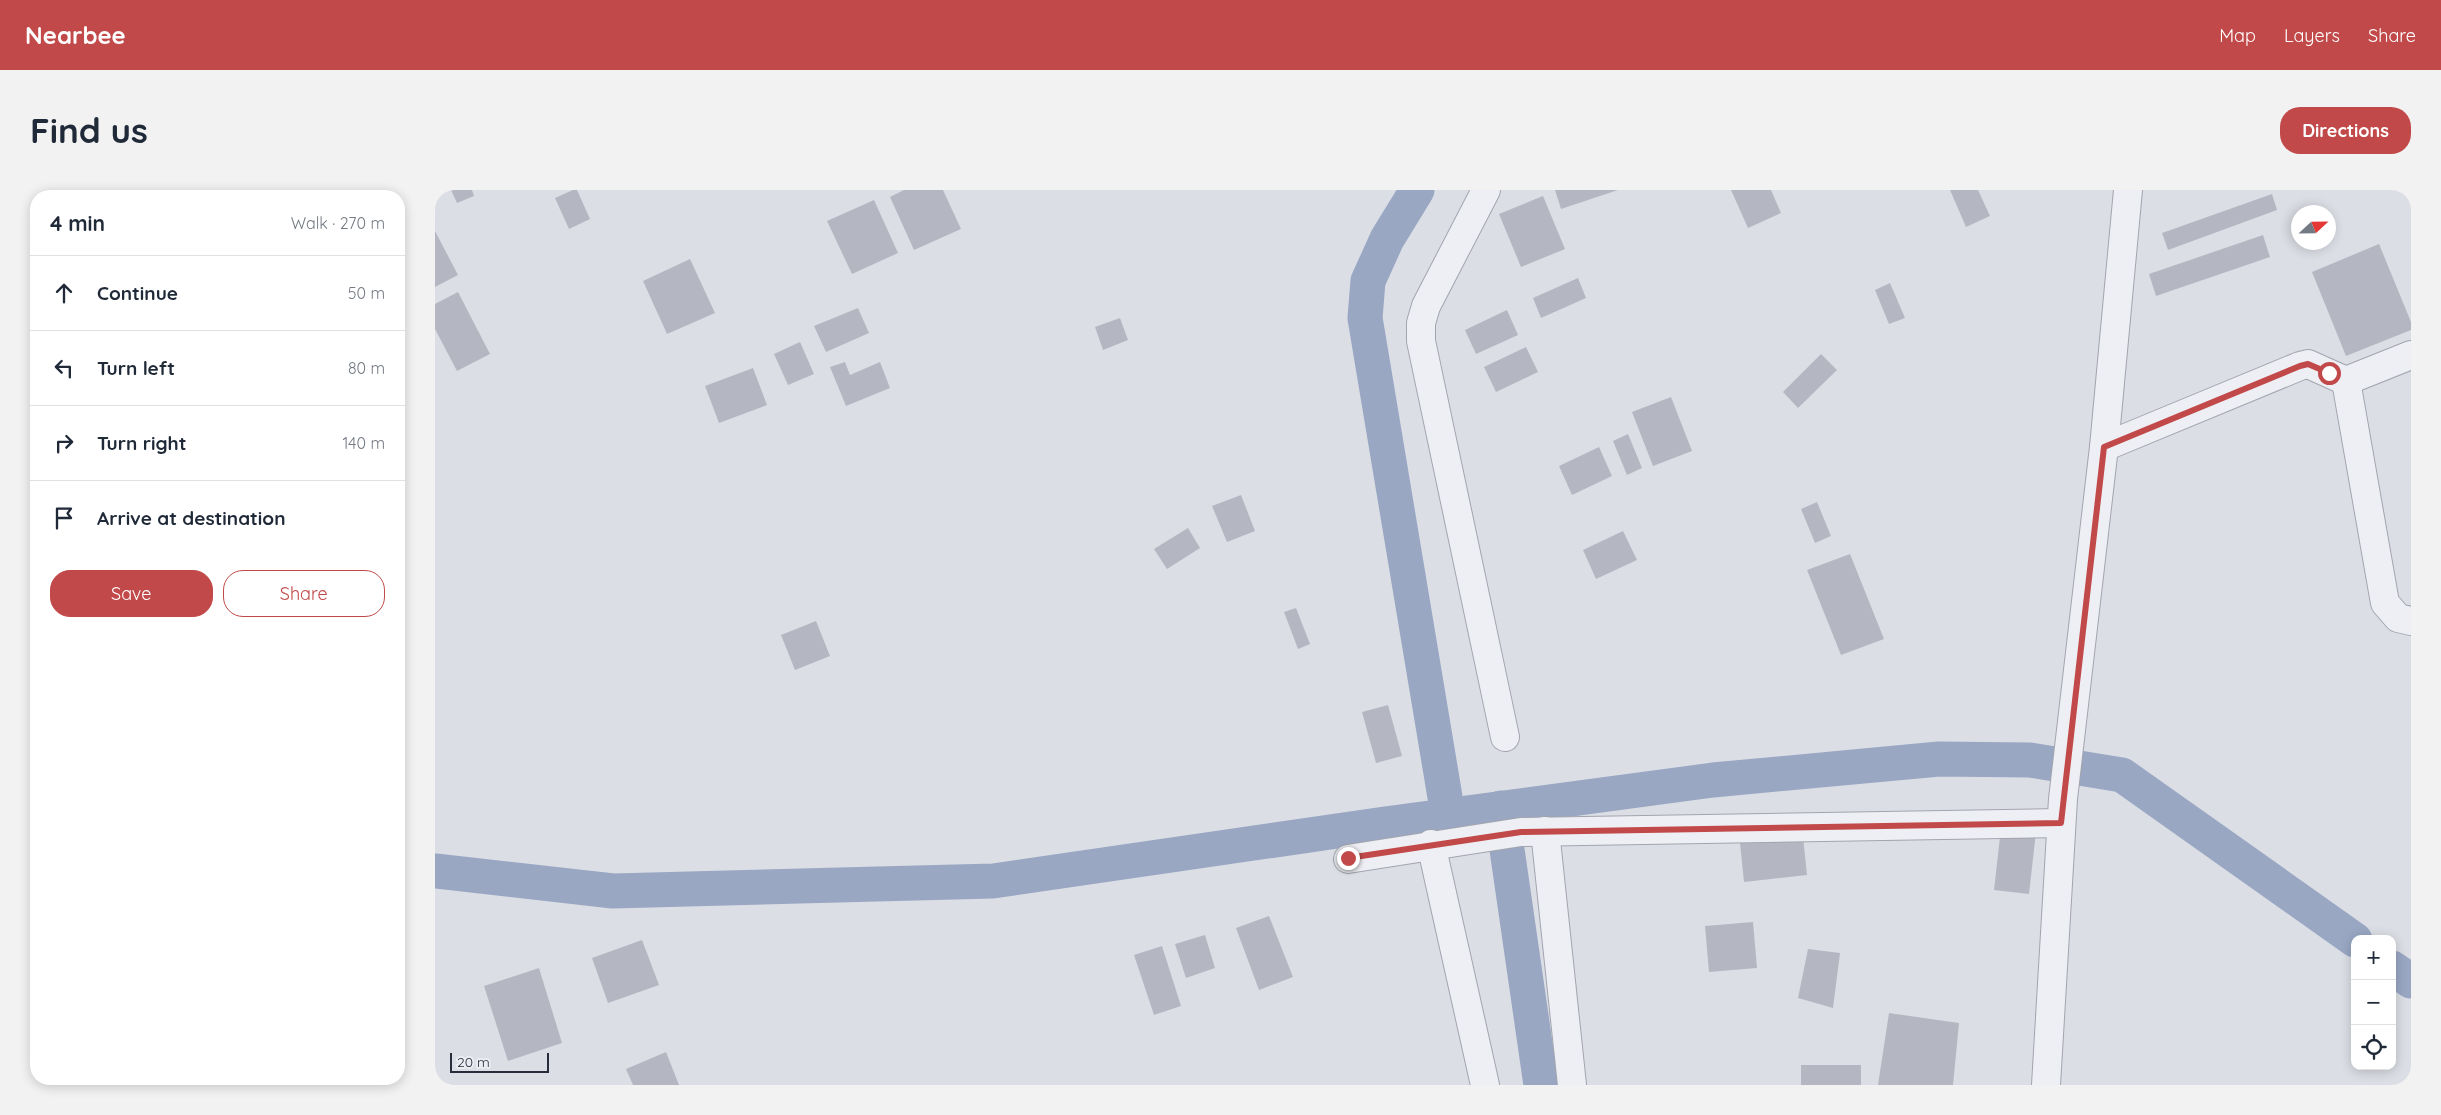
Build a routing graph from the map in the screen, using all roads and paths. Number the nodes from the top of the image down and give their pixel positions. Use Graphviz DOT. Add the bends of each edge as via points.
graph roads {
  1 [pos="1486,190"];
  2 [pos="2128,190"];
  3 [pos="2411,355"];
  4 [pos="2346,381"];
  5 [pos="2104,447"];
  6 [pos="2411,621"];
  7 [pos="1505,737"];
  8 [pos="2062,811"];
  9 [pos="1533,832"];
  10 [pos="1431,844"];
  11 [pos="1348,858"];
  12 [pos="1485,1085"];
  13 [pos="1572,1085"];
  14 [pos="2046,1085"];
  1 -- 7 [label="street" via="1425,306 1421,341"];
  2 -- 5 [label="street"];
  3 -- 4 [label="street"];
  4 -- 5 [label="street" via="2308,364 2300,366"];
  4 -- 6 [label="street" via="2385,603 2398,618"];
  5 -- 8 [label="street"];
  8 -- 9 [label="street"];
  8 -- 14 [label="street"];
  9 -- 10 [label="street"];
  9 -- 13 [label="street"];
  10 -- 11 [label="street"];
  10 -- 12 [label="street"];
}
